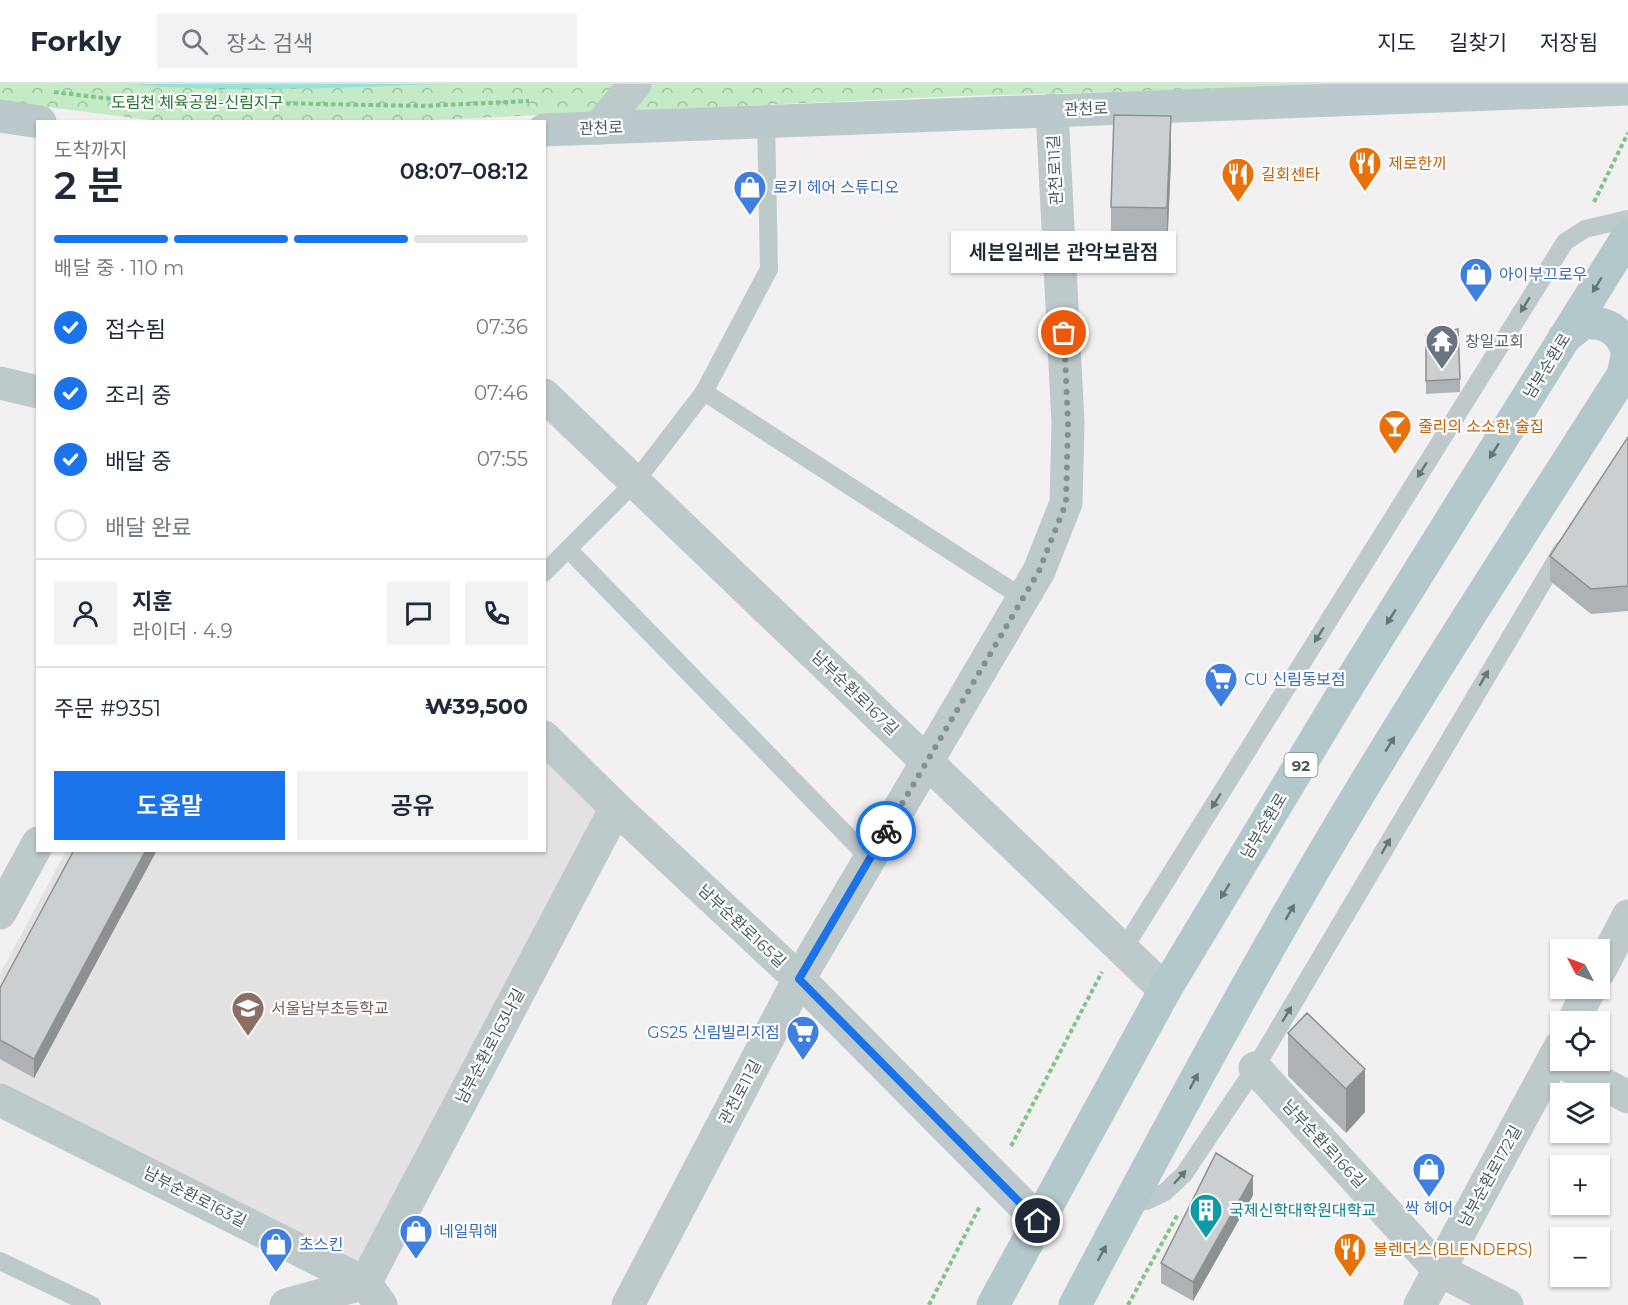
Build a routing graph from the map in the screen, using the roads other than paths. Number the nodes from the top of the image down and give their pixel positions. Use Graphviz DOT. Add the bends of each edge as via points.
graph roads {
  1 [pos="634,84"];
  2 [pos="1628,89"];
  3 [pos="42,106"];
  4 [pos="1052,110"];
  5 [pos="543,115"];
  6 [pos="0,116"];
  7 [pos="766,121"];
  8 [pos="598,128"];
  9 [pos="1628,219"];
  10 [pos="1628,236"];
  11 [pos="1564,338"];
  12 [pos="1625,371"];
  13 [pos="704,392"];
  14 [pos="546,397"];
  15 [pos="635,482"];
  16 [pos="1571,535"];
  17 [pos="568,549"];
  18 [pos="546,571"];
  19 [pos="1023,598"];
  20 [pos="546,739"];
  21 [pos="926,762"];
  22 [pos="616,808"];
  23 [pos="36,847"];
  24 [pos="870,858"];
  25 [pos="0,913"];
  26 [pos="1628,916"];
  27 [pos="1123,950"];
  28 [pos="1610,951"];
  29 [pos="799,979"];
  30 [pos="1165,990"];
  31 [pos="1550,1066"];
  32 [pos="1255,1068"];
  33 [pos="1586,1071"];
  34 [pos="1628,1097"];
  35 [pos="0,1100"];
  36 [pos="1130,1202"];
  37 [pos="1038,1221"];
  38 [pos="0,1261"];
  39 [pos="1439,1270"];
  40 [pos="373,1294"];
  41 [pos="92,1305"];
  42 [pos="286,1305"];
  43 [pos="628,1305"];
  44 [pos="993,1305"];
  45 [pos="1075,1305"];
  46 [pos="1420,1305"];
  47 [pos="1507,1305"];
  1 -- 8 [label="street, bridge"];
  2 -- 4 [label="main road, 관천로"];
  3 -- 6 [label="main road"];
  4 -- 7 [label="main road, 관천로"];
  4 -- 19 [label="street, 관천로11길" via="1068,423 1066,503 1039,571"];
  5 -- 8 [label="main road, 관천로"];
  7 -- 8 [label="main road, 관천로"];
  7 -- 13 [label="lane" via="769,269"];
  9 -- 27 [label="lane, one-way" via="1584,229 1564,242"];
  10 -- 11 [label="main road, 남부순환로 / 92, one-way"];
  11 -- 12 [label="main road" via="1583,323 1607,325 1617,331 1628,352"];
  11 -- 30 [label="main road, 남부순환로 / 92, one-way"];
  36 -- 12 [label="main road, one-way" via="1324,853"];
  13 -- 15 [label="lane"];
  13 -- 19 [label="lane"];
  14 -- 15 [label="street, 남부순환로167길"];
  15 -- 17 [label="lane"];
  15 -- 21 [label="street, 남부순환로167길"];
  32 -- 16 [label="lane, one-way"];
  17 -- 18 [label="lane"];
  17 -- 24 [label="lane"];
  19 -- 21 [label="street, 관천로11길"];
  20 -- 22 [label="street, 남부순환로165길"];
  21 -- 24 [label="street, 관천로11길"];
  21 -- 27 [label="street, 남부순환로167길"];
  22 -- 29 [label="street, 남부순환로165길"];
  22 -- 40 [label="street, 남부순환로163나길"];
  23 -- 25 [label="street"];
  24 -- 29 [label="street, 관천로11길"];
  26 -- 28 [label="street"];
  27 -- 30 [label="street, 남부순환로167길"];
  29 -- 37 [label="street, 남부순환로165길"];
  29 -- 43 [label="street, 관천로11길"];
  30 -- 37 [label="main road, 남부순환로 / 92"];
  31 -- 39 [label="street, 남부순환로172길"];
  36 -- 32 [label="lane, one-way" via="1146,1201 1165,1192 1184,1174"];
  32 -- 39 [label="street, 남부순환로166길"];
  33 -- 34 [label="street"];
  35 -- 40 [label="street, 남부순환로163길"];
  45 -- 36 [label="main road, one-way"];
  37 -- 44 [label="main road, 남부순환로 / 92"];
  38 -- 41 [label="lane"];
  39 -- 46 [label="street, 남부순환로172길"];
  39 -- 47 [label="street, 남부순환로166길"];
  40 -- 42 [label="street"];
}
